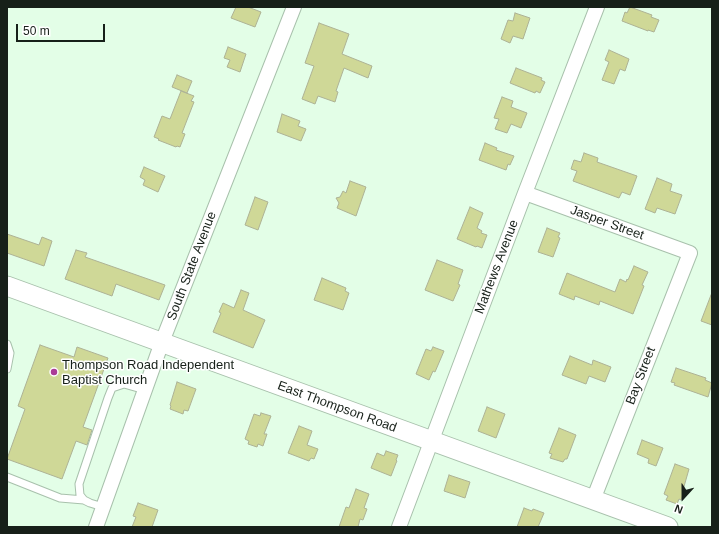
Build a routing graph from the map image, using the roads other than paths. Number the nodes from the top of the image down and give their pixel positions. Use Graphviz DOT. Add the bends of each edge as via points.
graph roads {
  1 [pos="294,7"];
  2 [pos="597,7"];
  3 [pos="525,193"];
  4 [pos="690,253"];
  5 [pos="8,289"];
  6 [pos="162,342"];
  7 [pos="7,344"];
  8 [pos="7,369"];
  9 [pos="145,390"];
  10 [pos="431,441"];
  11 [pos="7,477"];
  12 [pos="84,500"];
  13 [pos="593,500"];
  14 [pos="104,507"];
  15 [pos="96,527"];
  16 [pos="399,527"];
  17 [pos="668,527"];
  1 -- 6 [label="street, South State Avenue"];
  2 -- 3 [label="street, Mathews Avenue"];
  3 -- 4 [label="street, Jasper Street"];
  3 -- 10 [label="street, Mathews Avenue"];
  4 -- 13 [label="street, Bay Street"];
  5 -- 6 [label="main road, East Thompson Road"];
  6 -- 9 [label="street, South State Avenue"];
  6 -- 10 [label="main road, East Thompson Road"];
  7 -- 8 [label="lane" via="10,353"];
  9 -- 12 [label="lane" via="124,384 112,388 79,484 80,495"];
  9 -- 14 [label="street, South State Avenue"];
  10 -- 13 [label="main road, East Thompson Road"];
  10 -- 16 [label="street, Mathews Avenue"];
  11 -- 12 [label="lane" via="60,498"];
  12 -- 14 [label="lane"];
  13 -- 17 [label="main road, East Thompson Road"];
  14 -- 15 [label="street, South State Avenue"];
}
